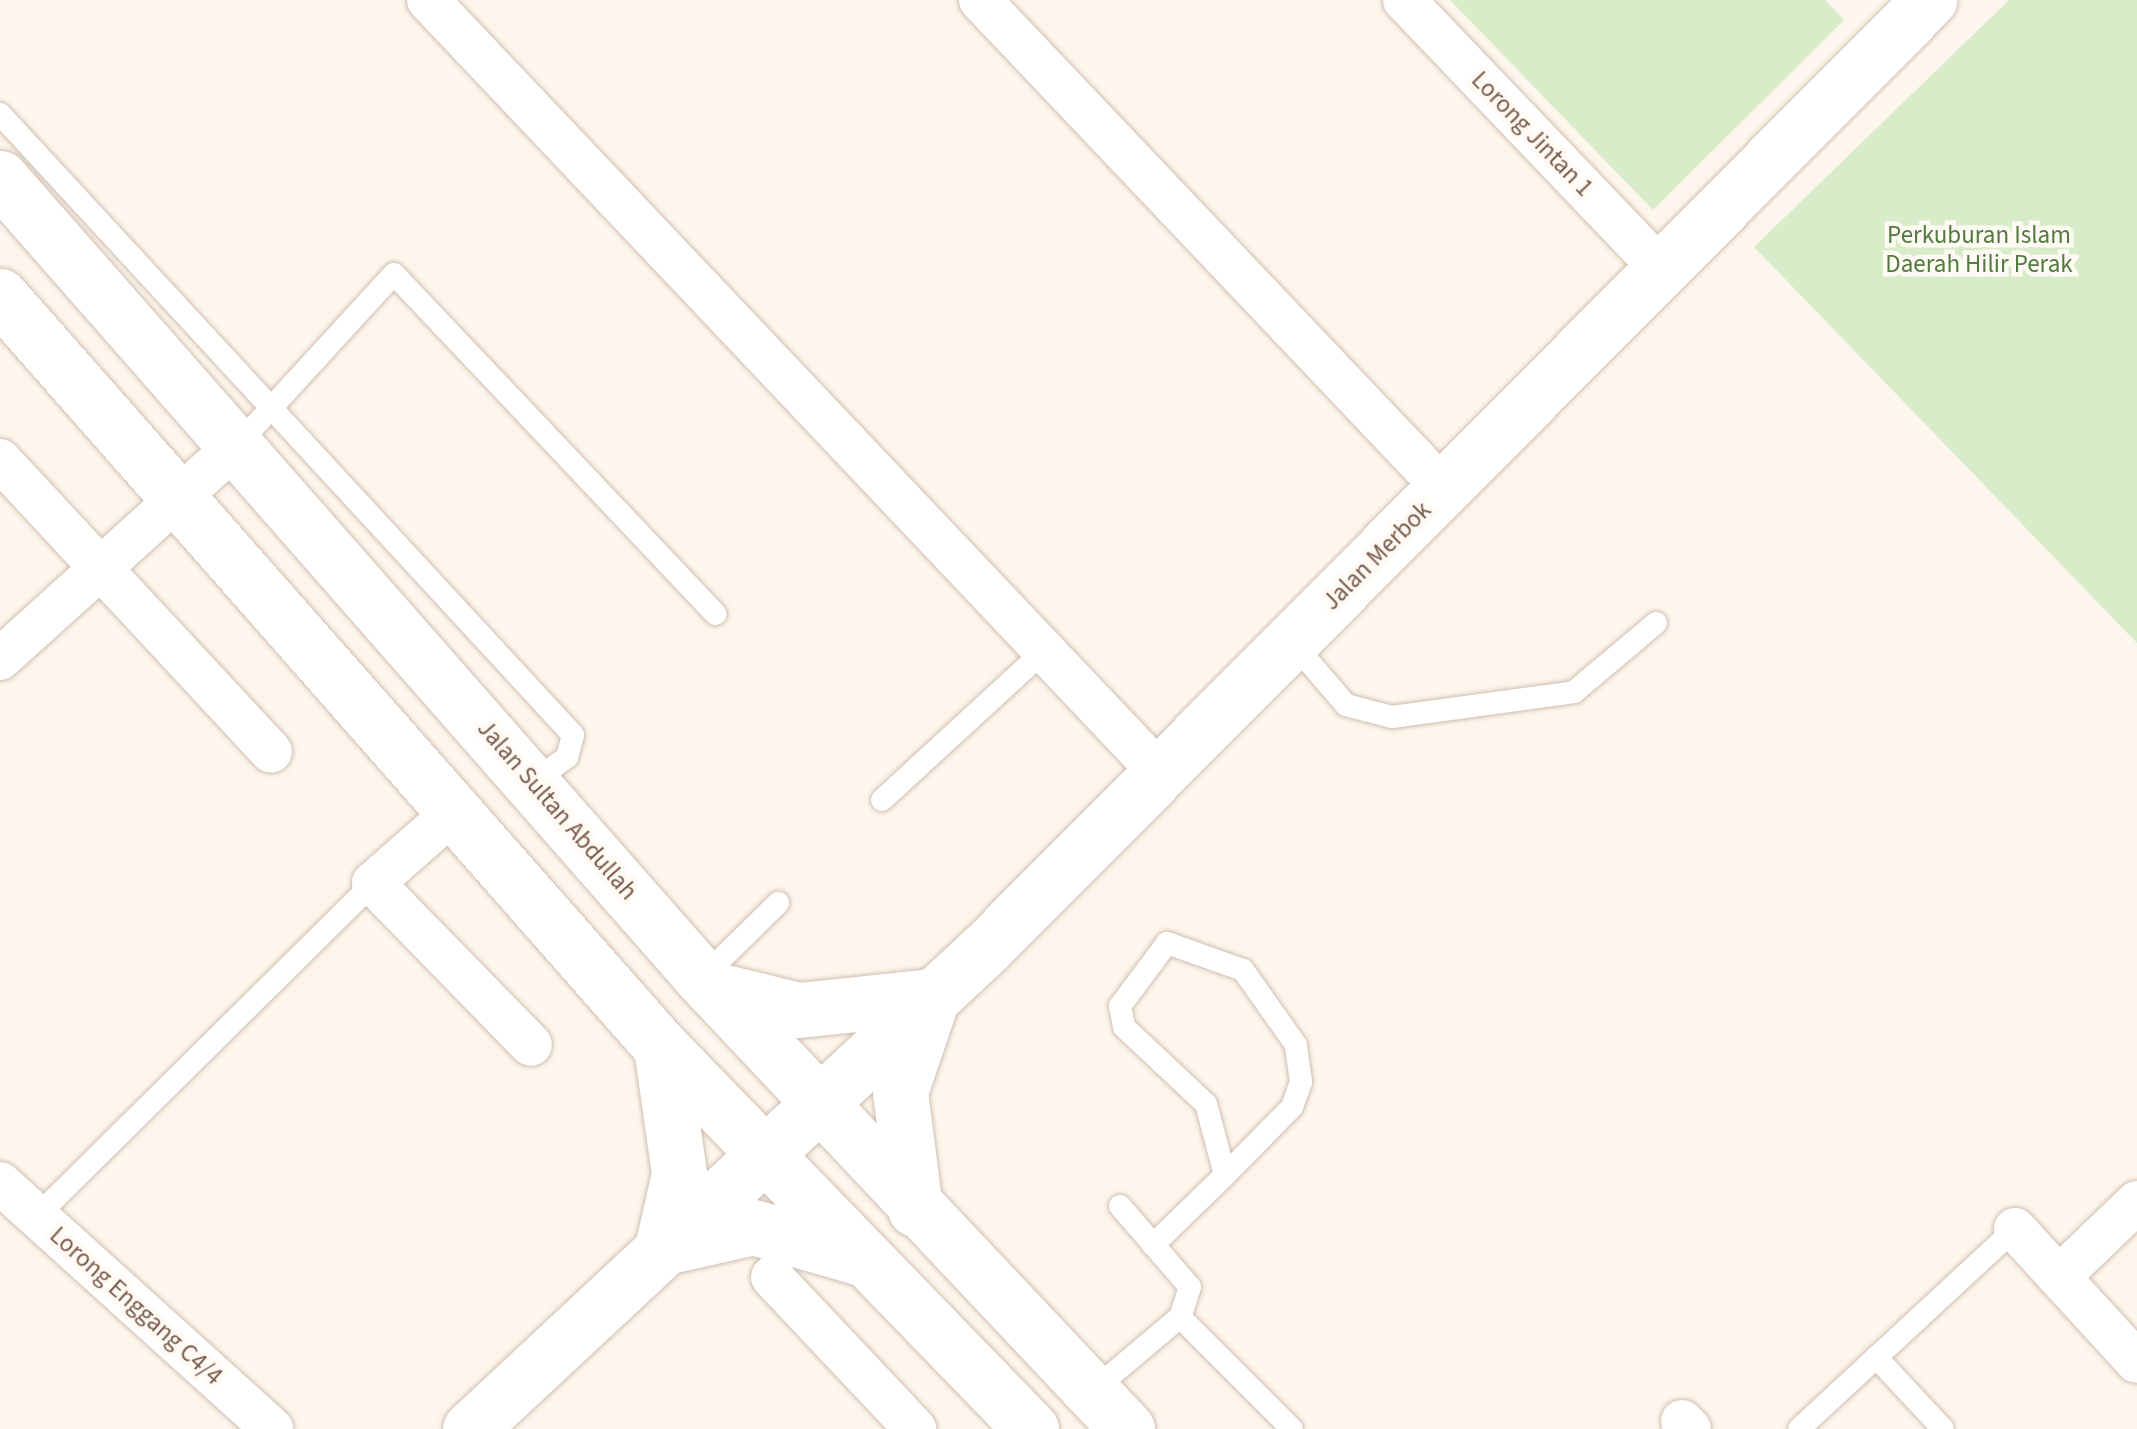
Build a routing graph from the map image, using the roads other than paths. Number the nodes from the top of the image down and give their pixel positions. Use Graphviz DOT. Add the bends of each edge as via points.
graph roads {
  1 [pos="428,0"];
  2 [pos="980,0"];
  3 [pos="1404,0"];
  4 [pos="1929,0"];
  5 [pos="0,114"];
  6 [pos="0,178"];
  7 [pos="1660,268"];
  8 [pos="0,296"];
  9 [pos="20,337"];
  10 [pos="256,425"];
  11 [pos="0,460"];
  12 [pos="1444,488"];
  13 [pos="177,498"];
  14 [pos="100,568"];
  15 [pos="715,614"];
  16 [pos="1656,623"];
  17 [pos="1292,642"];
  18 [pos="1044,651"];
  19 [pos="0,658"];
  20 [pos="271,752"];
  21 [pos="1161,774"];
  22 [pos="882,800"];
  23 [pos="455,811"];
  24 [pos="373,883"];
  25 [pos="778,903"];
  26 [pos="707,983"];
  27 [pos="933,996"];
  28 [pos="531,1045"];
  29 [pos="661,1047"];
  30 [pos="816,1103"];
  31 [pos="766,1152"];
  32 [pos="1225,1175"];
  33 [pos="0,1182"];
  34 [pos="2137,1202"];
  35 [pos="1120,1206"];
  36 [pos="914,1209"];
  37 [pos="36,1216"];
  38 [pos="2015,1229"];
  39 [pos="1153,1244"];
  40 [pos="662,1248"];
  41 [pos="872,1262"];
  42 [pos="772,1277"];
  43 [pos="2058,1277"];
  44 [pos="1180,1317"];
  45 [pos="1876,1358"];
  46 [pos="2137,1362"];
  47 [pos="1109,1410"];
  48 [pos="272,1429"];
  49 [pos="470,1429"];
  50 [pos="915,1429"];
  51 [pos="1031,1429"];
  52 [pos="1292,1429"];
  53 [pos="1799,1429"];
  54 [pos="1944,1429"];
  1 -- 18 [label="street"];
  2 -- 12 [label="street"];
  3 -- 7 [label="street, Lorong Jintan 1"];
  4 -- 7 [label="main road, Jalan Merbok"];
  5 -- 10 [label="lane"];
  6 -- 10 [label="main road, Jalan Sultan Abdullah"];
  7 -- 12 [label="main road, Jalan Merbok"];
  8 -- 9 [label="main road"];
  9 -- 13 [label="main road"];
  10 -- 13 [label="street"];
  10 -- 15 [label="lane" via="394,274"];
  10 -- 26 [label="main road, Jalan Sultan Abdullah" via="533,782"];
  11 -- 14 [label="street"];
  12 -- 17 [label="main road, Jalan Merbok"];
  13 -- 14 [label="street"];
  13 -- 23 [label="main road"];
  14 -- 19 [label="street"];
  14 -- 20 [label="street"];
  16 -- 17 [label="lane" via="1574,692 1392,717 1346,706"];
  17 -- 21 [label="main road, Jalan Merbok"];
  18 -- 21 [label="street"];
  18 -- 22 [label="lane"];
  21 -- 27 [label="main road, Jalan Merbok"];
  23 -- 24 [label="street"];
  23 -- 29 [label="main road"];
  24 -- 28 [label="street"];
  24 -- 37 [label="lane"];
  25 -- 26 [label="lane"];
  26 -- 27 [label="main road" via="817,1011"];
  26 -- 30 [label="main road, Jalan Sultan Abdullah"];
  27 -- 30 [label="main road, Jalan Merbok"];
  27 -- 36 [label="main road" via="900,1092"];
  29 -- 31 [label="main road"];
  29 -- 40 [label="main road" via="680,1174"];
  30 -- 31 [label="main road, Jalan Merbok"];
  30 -- 36 [label="main road, Jalan Sultan Abdullah"];
  31 -- 40 [label="main road, Jalan Merbok"];
  31 -- 41 [label="main road"];
  32 -- 32 [label="lane" via="1292,1107 1301,1082 1296,1046 1243,970 1167,943 1147,958 1120,1006 1124,1027 1206,1104"];
  32 -- 39 [label="lane"];
  33 -- 37 [label="street, Lorong Enggang C4/4"];
  34 -- 43 [label="street"];
  35 -- 39 [label="lane"];
  36 -- 47 [label="main road, Jalan Sultan Abdullah"];
  37 -- 48 [label="street, Lorong Enggang C4/4"];
  38 -- 43 [label="street"];
  38 -- 45 [label="lane"];
  39 -- 44 [label="lane" via="1190,1287"];
  40 -- 41 [label="main road" via="753,1226"];
  40 -- 49 [label="main road, Jalan Merbok"];
  41 -- 51 [label="main road"];
  42 -- 50 [label="street"];
  43 -- 46 [label="street"];
  44 -- 47 [label="lane"];
  44 -- 52 [label="lane"];
  45 -- 53 [label="lane"];
  45 -- 54 [label="lane"];
}
